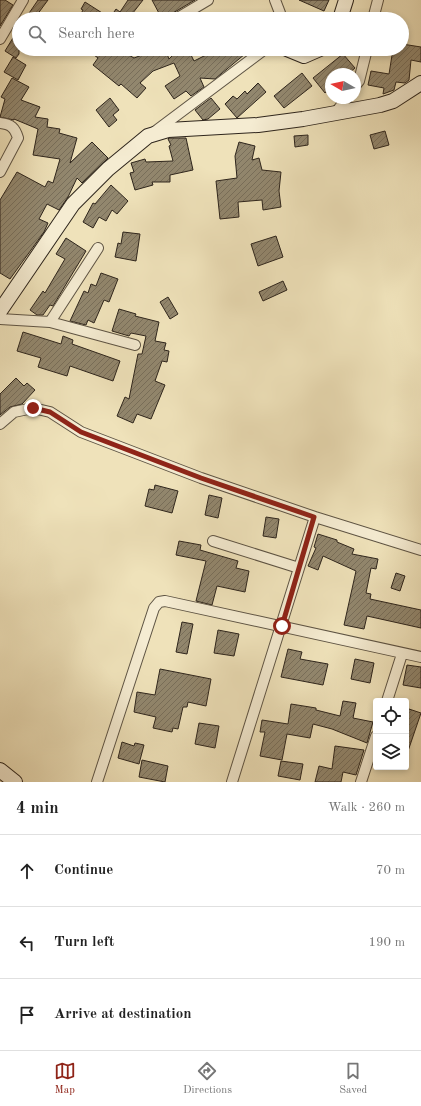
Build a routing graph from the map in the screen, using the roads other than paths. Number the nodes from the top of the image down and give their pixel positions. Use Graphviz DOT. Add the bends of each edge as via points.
graph roads {
  1 [pos="23,0"];
  2 [pos="208,0"];
  3 [pos="275,0"];
  4 [pos="346,0"];
  5 [pos="378,0"];
  6 [pos="16,12"];
  7 [pos="188,12"];
  8 [pos="280,12"];
  9 [pos="342,12"];
  10 [pos="375,12"];
  11 [pos="12,19"];
  12 [pos="0,39"];
  13 [pos="256,56"];
  14 [pos="365,56"];
  15 [pos="361,73"];
  16 [pos="421,83"];
  17 [pos="342,104"];
  18 [pos="337,111"];
  19 [pos="0,123"];
  20 [pos="148,136"];
  21 [pos="0,172"];
  22 [pos="98,248"];
  23 [pos="0,312"];
  24 [pos="0,319"];
  25 [pos="50,322"];
  26 [pos="135,345"];
  27 [pos="0,424"];
  28 [pos="314,517"];
  29 [pos="213,541"];
  30 [pos="421,550"];
  31 [pos="299,568"];
  32 [pos="282,626"];
  33 [pos="402,654"];
  34 [pos="421,657"];
  35 [pos="388,698"];
  36 [pos="373,745"];
  37 [pos="0,770"];
  38 [pos="14,782"];
  39 [pos="97,782"];
  40 [pos="232,782"];
  41 [pos="361,782"];
  1 -- 6 [label="street"];
  2 -- 7 [label="street"];
  3 -- 8 [label="street"];
  4 -- 9 [label="street"];
  5 -- 10 [label="street"];
  11 -- 12 [label="street"];
  13 -- 20 [label="street"];
  14 -- 15 [label="street"];
  16 -- 18 [label="street" via="394,101"];
  17 -- 18 [label="street"];
  18 -- 20 [label="street" via="258,125 168,130"];
  19 -- 21 [label="street" via="8,124 16,130 18,138"];
  20 -- 23 [label="street" via="108,169 74,204"];
  22 -- 25 [label="street"];
  24 -- 25 [label="street"];
  25 -- 26 [label="street"];
  27 -- 28 [label="street" via="14,412 33,408 50,412 81,432 201,478"];
  28 -- 30 [label="street"];
  28 -- 31 [label="street"];
  29 -- 31 [label="street"];
  31 -- 32 [label="street"];
  32 -- 33 [label="street"];
  32 -- 39 [label="street" via="165,601 159,602 154,608"];
  32 -- 40 [label="street"];
  33 -- 34 [label="street"];
  33 -- 35 [label="street"];
  36 -- 41 [label="street"];
  37 -- 38 [label="street"];
}
